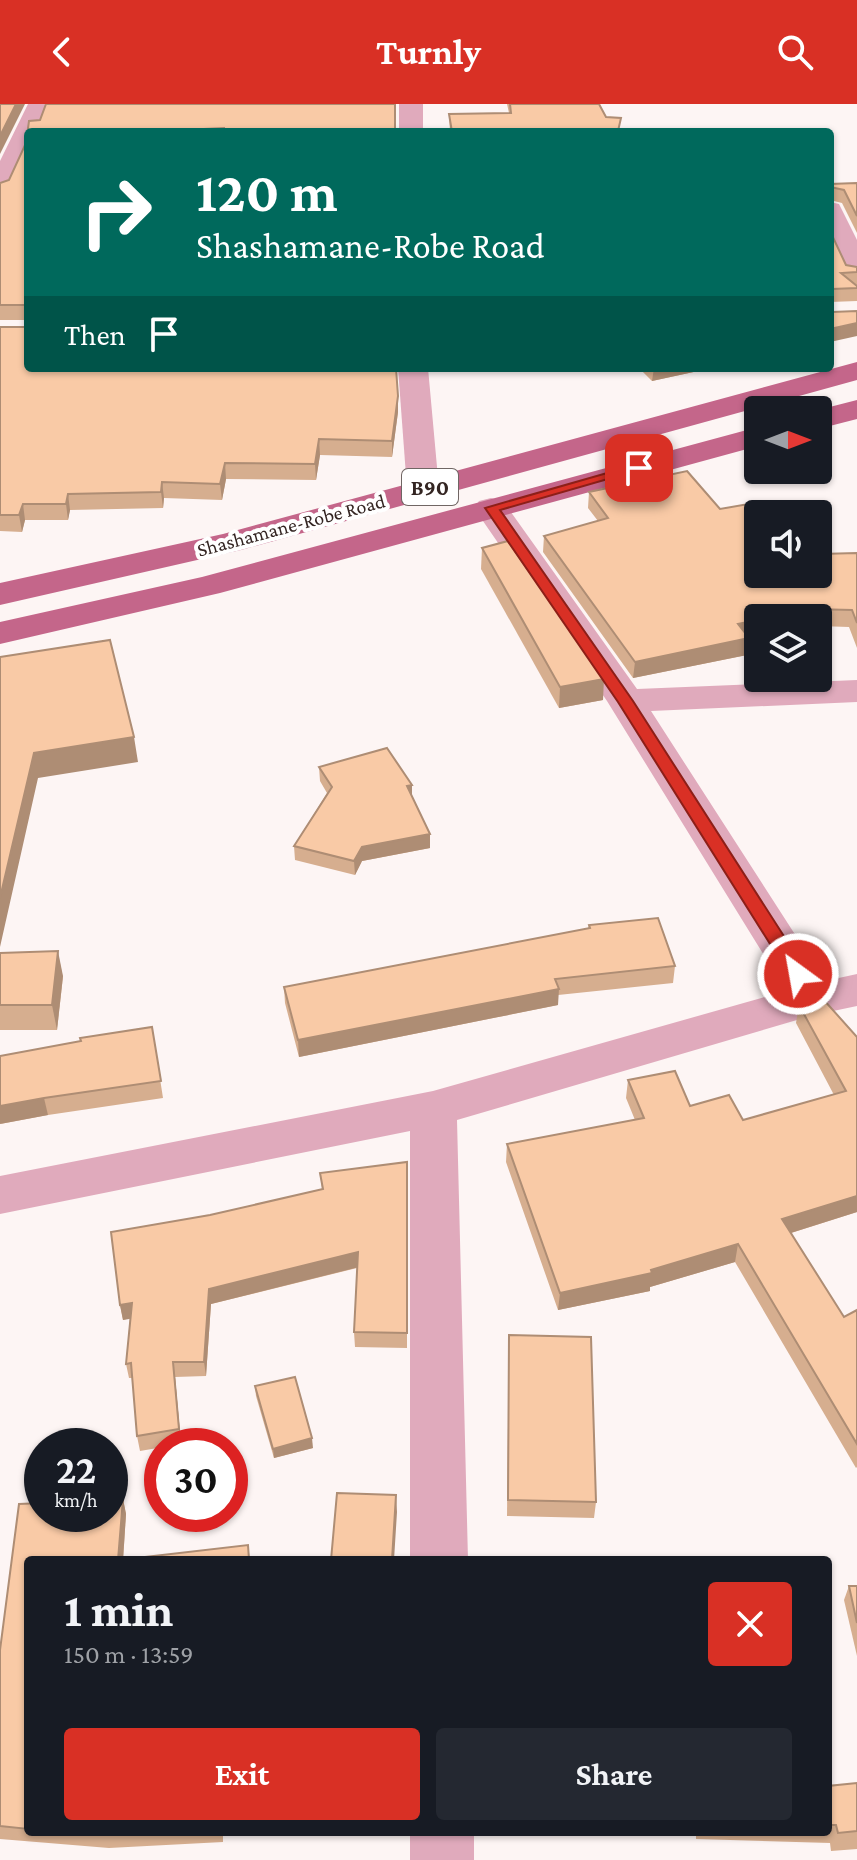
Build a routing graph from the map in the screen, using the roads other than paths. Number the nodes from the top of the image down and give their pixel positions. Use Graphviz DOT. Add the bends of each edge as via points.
graph roads {
  1 [pos="40,104"];
  2 [pos="411,104"];
  3 [pos="29,128"];
  4 [pos="411,128"];
  5 [pos="24,138"];
  6 [pos="0,188"];
  7 [pos="835,196"];
  8 [pos="0,199"];
  9 [pos="24,199"];
  10 [pos="857,271"];
  11 [pos="857,371"];
  12 [pos="413,372"];
  13 [pos="857,409"];
  14 [pos="832,416"];
  15 [pos="744,440"];
  16 [pos="423,489"];
  17 [pos="491,508"];
  18 [pos="0,594"];
  19 [pos="0,633"];
  20 [pos="857,691"];
  21 [pos="626,701"];
  22 [pos="836,994"];
  23 [pos="433,1109"];
  24 [pos="0,1195"];
  25 [pos="439,1556"];
  26 [pos="442,1836"];
  27 [pos="442,1860"];
  1 -- 3 [label="street"];
  2 -- 4 [label="street"];
  5 -- 6 [label="street"];
  7 -- 10 [label="street"];
  8 -- 9 [label="street"];
  11 -- 16 [label="main road, Shashamane-Robe Road / B90"];
  12 -- 16 [label="street"];
  13 -- 14 [label="main road"];
  15 -- 17 [label="main road, Shashamane-Robe Road / B90"];
  16 -- 18 [label="main road, Shashamane-Robe Road / B90" via="229,543"];
  17 -- 19 [label="main road, Shashamane-Robe Road / B90" via="208,586"];
  17 -- 21 [label="street"];
  20 -- 21 [label="street"];
  21 -- 22 [label="street"];
  22 -- 23 [label="street"];
  23 -- 24 [label="street"];
  23 -- 25 [label="street"];
  26 -- 27 [label="street"];
}
